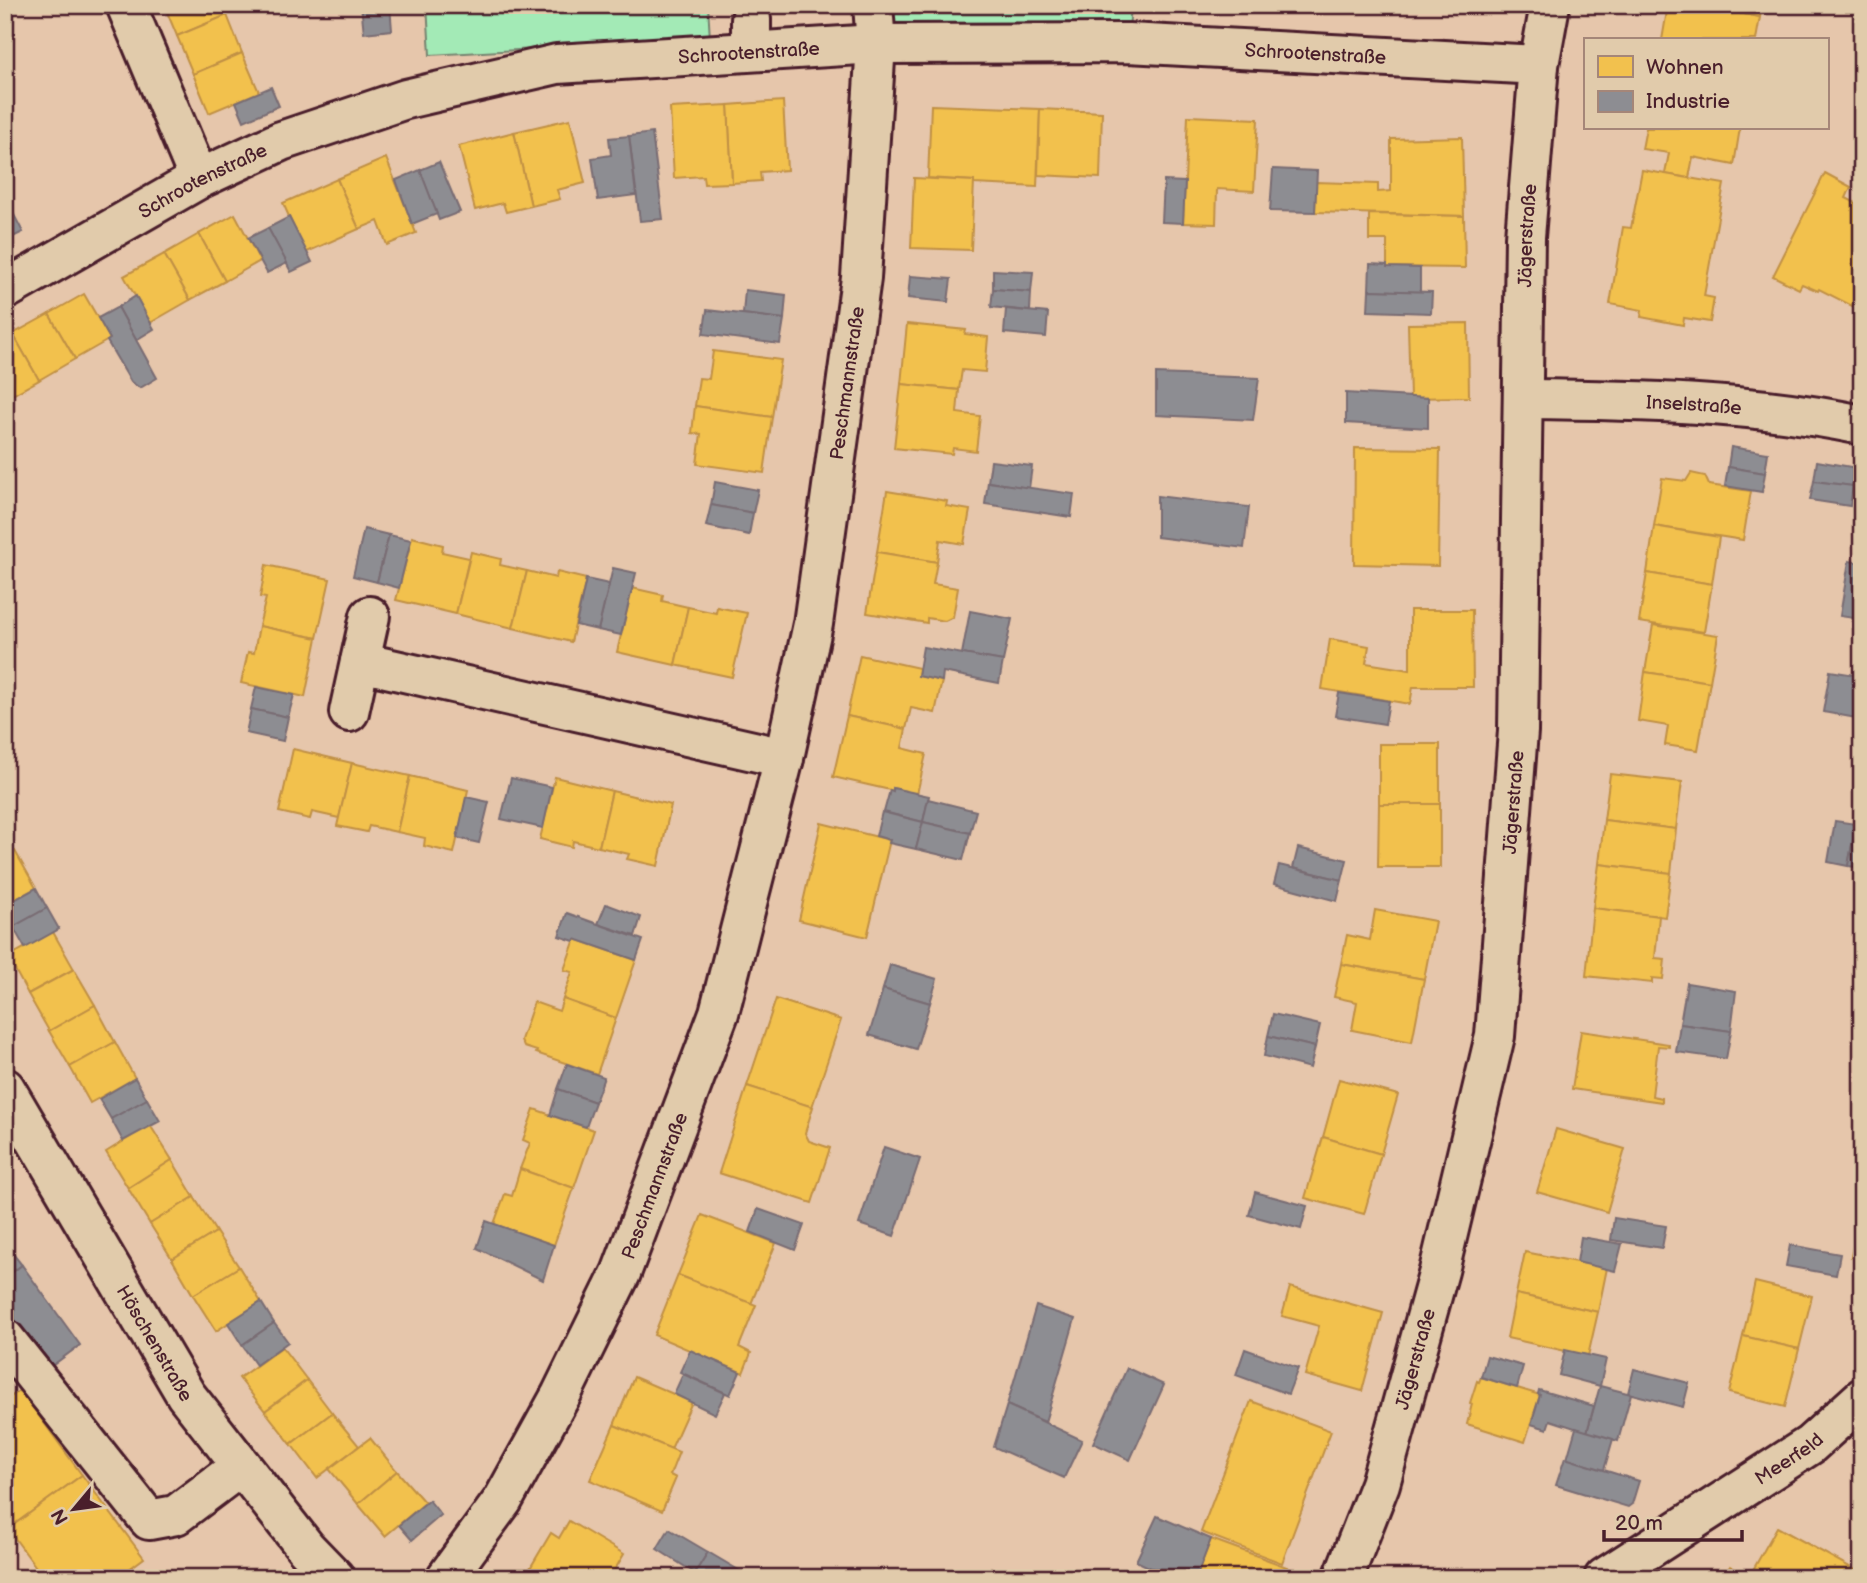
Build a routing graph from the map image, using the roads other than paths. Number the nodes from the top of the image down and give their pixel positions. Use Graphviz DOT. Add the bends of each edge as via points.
graph roads {
  1 [pos="126,5"];
  2 [pos="873,5"];
  3 [pos="1550,5"];
  4 [pos="876,44"];
  5 [pos="1539,65"];
  6 [pos="199,179"];
  7 [pos="5,290"];
  8 [pos="1524,399"];
  9 [pos="1862,425"];
  10 [pos="370,617"];
  11 [pos="360,662"];
  12 [pos="349,712"];
  13 [pos="784,758"];
  14 [pos="10,1105"];
  15 [pos="5,1339"];
  16 [pos="1862,1398"];
  17 [pos="241,1466"];
  18 [pos="335,1578"];
  19 [pos="446,1578"];
  20 [pos="1343,1578"];
  21 [pos="1604,1578"];
  1 -- 6 [label="street"];
  2 -- 4 [label="street, Peschmannstraße"];
  3 -- 5 [label="street, Jägerstraße"];
  4 -- 5 [label="street, Schrootenstraße" via="1128,43"];
  4 -- 6 [label="street, Schrootenstraße" via="751,35 544,67 406,99 281,141"];
  4 -- 13 [label="street, Peschmannstraße" via="861,278 813,624"];
  5 -- 8 [label="street, Jägerstraße" via="1525,237"];
  6 -- 7 [label="street, Schrootenstraße"];
  8 -- 9 [label="street, Inselstraße" via="1694,404 1807,414"];
  8 -- 20 [label="street, Jägerstraße" via="1518,731 1495,1036 1380,1484"];
  10 -- 11 [label="street"];
  11 -- 12 [label="street"];
  11 -- 13 [label="street"];
  13 -- 19 [label="street, Peschmannstraße" via="719,1013 621,1273 503,1500"];
  14 -- 17 [label="street, Höschenstraße" via="186,1395"];
  15 -- 17 [label="street" via="149,1520 176,1515"];
  16 -- 21 [label="street, Meerfeld" via="1810,1445"];
  17 -- 18 [label="street, Höschenstraße"];
}
